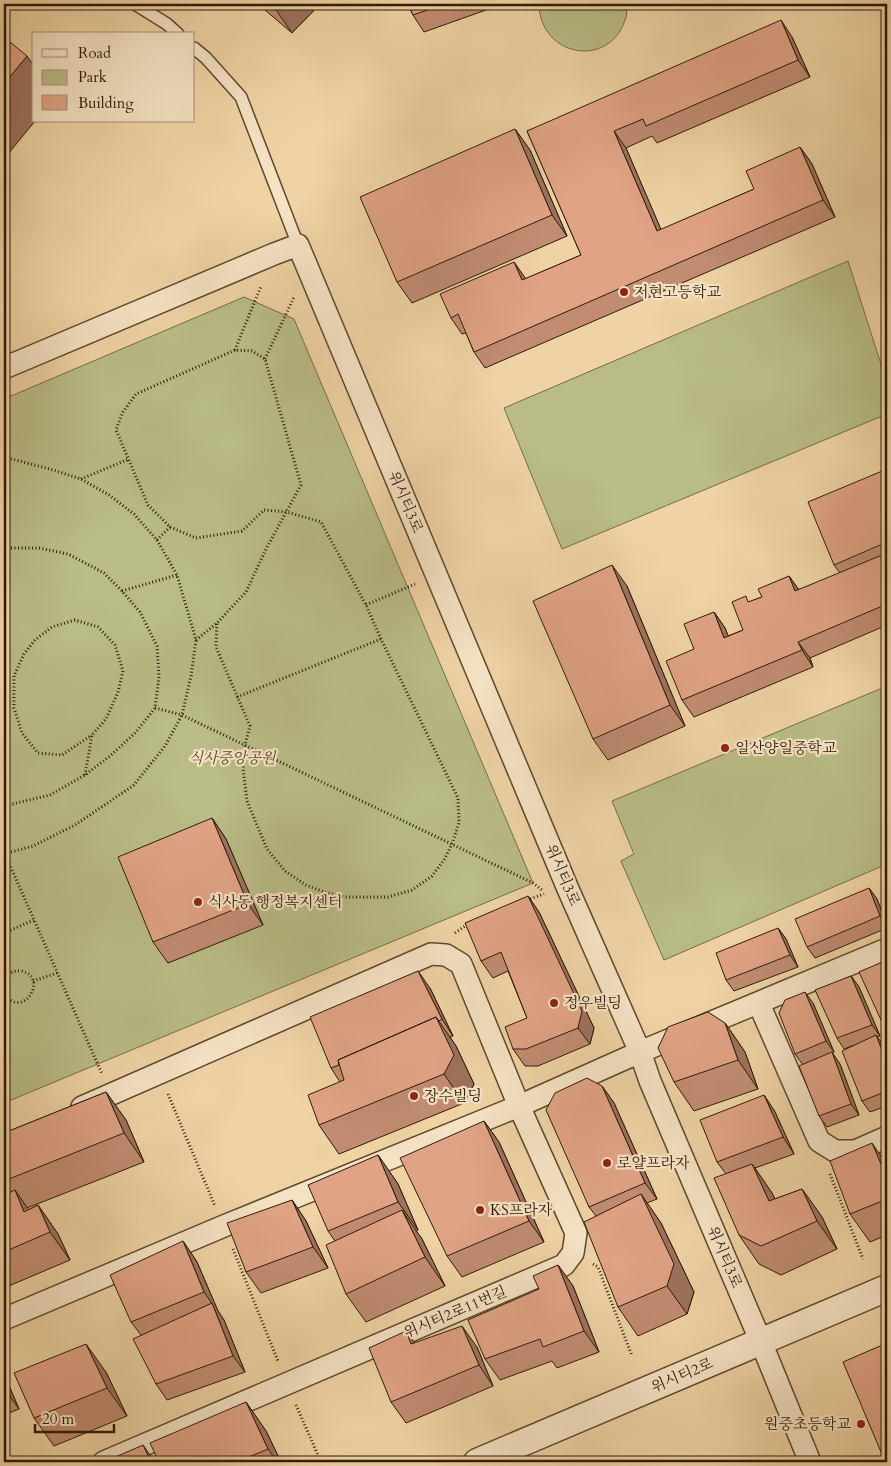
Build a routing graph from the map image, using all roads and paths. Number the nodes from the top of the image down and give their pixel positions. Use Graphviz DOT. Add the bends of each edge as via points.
graph roads {
  1 [pos="135,4"];
  2 [pos="176,32"];
  3 [pos="195,49"];
  4 [pos="298,245"];
  5 [pos="264,279"];
  6 [pos="294,297"];
  7 [pos="235,350"];
  8 [pos="265,359"];
  9 [pos="4,368"];
  10 [pos="4,457"];
  11 [pos="129,459"];
  12 [pos="80,479"];
  13 [pos="287,512"];
  14 [pos="170,526"];
  15 [pos="157,540"];
  16 [pos="4,548"];
  17 [pos="177,574"];
  18 [pos="415,584"];
  19 [pos="122,591"];
  20 [pos="366,605"];
  21 [pos="217,623"];
  22 [pos="381,639"];
  23 [pos="196,640"];
  24 [pos="237,697"];
  25 [pos="155,708"];
  26 [pos="182,715"];
  27 [pos="92,736"];
  28 [pos="245,744"];
  29 [pos="85,776"];
  30 [pos="4,806"];
  31 [pos="452,844"];
  32 [pos="4,854"];
  33 [pos="520,903"];
  34 [pos="34,920"];
  35 [pos="476,920"];
  36 [pos="4,933"];
  37 [pos="454,934"];
  38 [pos="887,949"];
  39 [pos="57,972"];
  40 [pos="4,980"];
  41 [pos="33,981"];
  42 [pos="4,993"];
  43 [pos="759,1004"];
  44 [pos="4,1032"];
  45 [pos="4,1046"];
  46 [pos="640,1052"];
  47 [pos="102,1075"];
  48 [pos="166,1091"];
  49 [pos="519,1106"];
  50 [pos="67,1114"];
  51 [pos="887,1137"];
  52 [pos="832,1167"];
  53 [pos="216,1208"];
  54 [pos="230,1241"];
  55 [pos="863,1259"];
  56 [pos="587,1260"];
  57 [pos="887,1288"];
  58 [pos="4,1319"];
  59 [pos="762,1342"];
  60 [pos="632,1356"];
  61 [pos="281,1369"];
  62 [pos="294,1400"];
  63 [pos="104,1462"];
  64 [pos="321,1462"];
  65 [pos="477,1462"];
  66 [pos="810,1462"];
  1 -- 2 [label="lane"];
  3 -- 4 [label="lane" via="241,97"];
  4 -- 9 [label="street"];
  4 -- 46 [label="street, 위시티3로" via="568,889"];
  5 -- 7 [label="path"];
  6 -- 8 [label="path"];
  7 -- 8 [label="path" via="252,351"];
  7 -- 11 [label="path" via="136,394 123,412 116,430"];
  8 -- 13 [label="path" via="301,485"];
  10 -- 12 [label="path"];
  11 -- 12 [label="path"];
  11 -- 14 [label="path" via="148,505"];
  12 -- 15 [label="path" via="134,514"];
  13 -- 14 [label="path" via="264,510 242,531 196,538"];
  13 -- 20 [label="path" via="321,522"];
  13 -- 21 [label="path" via="246,592"];
  14 -- 15 [label="path"];
  15 -- 17 [label="path"];
  16 -- 19 [label="path" via="39,548 68,554 104,572"];
  17 -- 19 [label="path"];
  17 -- 23 [label="path"];
  18 -- 20 [label="path"];
  19 -- 25 [label="path" via="140,612 157,646 159,678"];
  20 -- 22 [label="path"];
  21 -- 23 [label="path"];
  21 -- 24 [label="path" via="216,647"];
  22 -- 24 [label="path"];
  22 -- 31 [label="path" via="458,798 459,823"];
  23 -- 26 [label="path"];
  24 -- 28 [label="path" via="250,726"];
  25 -- 26 [label="path"];
  25 -- 29 [label="path" via="136,732"];
  26 -- 28 [label="path"];
  26 -- 32 [label="path" via="165,746 134,785 75,825 33,846"];
  27 -- 27 [label="path" via="106,719 123,671 115,645 98,627 75,620 52,627 24,654 14,676 14,708 22,733 38,754 62,755"];
  27 -- 29 [label="path"];
  28 -- 31 [label="path"];
  28 -- 31 [label="path" via="243,768 247,801 267,849 285,871 306,884 345,897 388,897 412,890 432,876"];
  29 -- 30 [label="path" via="50,796"];
  31 -- 33 [label="path" via="533,883 546,893"];
  32 -- 34 [label="path"];
  34 -- 36 [label="path"];
  34 -- 39 [label="path"];
  35 -- 37 [label="path"];
  38 -- 43 [label="street"];
  39 -- 41 [label="path"];
  39 -- 47 [label="path"];
  40 -- 41 [label="path" via="6,975 16,971 27,973"];
  41 -- 42 [label="path" via="33,991 23,1002 13,1002"];
  43 -- 46 [label="street"];
  43 -- 51 [label="street" via="819,1141 835,1151 855,1151"];
  44 -- 45 [label="path" via="9,1044"];
  46 -- 49 [label="street"];
  46 -- 59 [label="street, 위시티3로"];
  48 -- 53 [label="path"];
  49 -- 50 [label="street, 위시티2로11번길" via="461,964 446,955 431,954"];
  49 -- 58 [label="street"];
  49 -- 63 [label="street, 위시티2로11번길" via="576,1233 573,1253 564,1265"];
  52 -- 55 [label="path" via="830,1173"];
  54 -- 61 [label="path"];
  56 -- 60 [label="path" via="598,1268"];
  57 -- 59 [label="street, 위시티2로"];
  59 -- 65 [label="street, 위시티2로"];
  59 -- 66 [label="street, 위시티3로"];
  62 -- 64 [label="path"];
}
